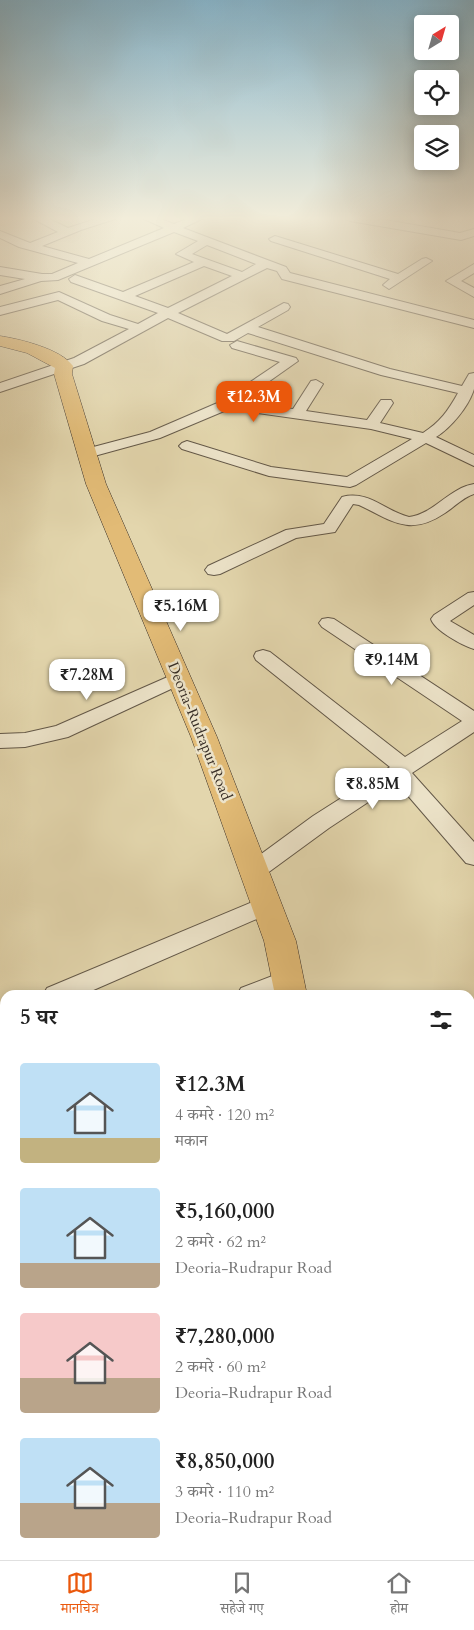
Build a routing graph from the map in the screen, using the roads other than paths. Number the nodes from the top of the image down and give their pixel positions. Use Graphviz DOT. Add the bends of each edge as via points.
graph roads {
  1 [pos="108,291"];
  2 [pos="135,291"];
  3 [pos="212,291"];
  4 [pos="343,291"];
  5 [pos="381,291"];
  6 [pos="123,296"];
  7 [pos="370,298"];
  8 [pos="284,308"];
  9 [pos="0,311"];
  10 [pos="168,313"];
  11 [pos="474,324"];
  12 [pos="139,328"];
  13 [pos="247,328"];
  14 [pos="0,341"];
  15 [pos="237,345"];
  16 [pos="64,366"];
  17 [pos="471,382"];
  18 [pos="316,384"];
  19 [pos="0,388"];
  20 [pos="386,403"];
  21 [pos="226,404"];
  22 [pos="296,415"];
  23 [pos="371,425"];
  24 [pos="426,438"];
  25 [pos="187,446"];
  26 [pos="87,454"];
  27 [pos="474,461"];
  28 [pos="474,489"];
  29 [pos="214,570"];
  30 [pos="474,597"];
  31 [pos="328,623"];
  32 [pos="474,643"];
  33 [pos="263,656"];
  34 [pos="179,678"];
  35 [pos="474,722"];
  36 [pos="0,741"];
  37 [pos="402,770"];
  38 [pos="474,857"];
  39 [pos="254,871"];
  40 [pos="267,905"];
  41 [pos="289,987"];
  42 [pos="68,990"];
  43 [pos="274,990"];
  1 -- 6 [label="street"];
  2 -- 6 [label="street"];
  3 -- 10 [label="street"];
  4 -- 7 [label="street"];
  5 -- 7 [label="street"];
  6 -- 10 [label="street"];
  7 -- 11 [label="street"];
  8 -- 13 [label="street"];
  9 -- 12 [label="street" via="59,296 106,318"];
  10 -- 12 [label="street"];
  10 -- 13 [label="street" via="226,338"];
  12 -- 16 [label="street" via="80,361"];
  13 -- 17 [label="street" via="386,372"];
  14 -- 16 [label="main road" via="39,351"];
  15 -- 21 [label="street" via="291,361"];
  16 -- 19 [label="street"];
  16 -- 26 [label="main road, Deoria-Rudrapur Road" via="63,374"];
  17 -- 24 [label="street" via="446,424"];
  18 -- 22 [label="street"];
  20 -- 23 [label="street"];
  21 -- 22 [label="street"];
  21 -- 26 [label="street" via="155,435"];
  22 -- 23 [label="street"];
  23 -- 24 [label="street"];
  24 -- 25 [label="street" via="356,479 344,482 269,471"];
  24 -- 27 [label="street"];
  26 -- 34 [label="main road, Deoria-Rudrapur Road" via="96,484"];
  28 -- 29 [label="street" via="467,490 416,522 403,521 357,500 348,500 329,528 292,534"];
  30 -- 32 [label="street" via="440,619 440,623"];
  31 -- 35 [label="street"];
  33 -- 37 [label="street"];
  34 -- 36 [label="street" via="61,732 25,740"];
  34 -- 39 [label="main road, Deoria-Rudrapur Road"];
  35 -- 37 [label="street"];
  37 -- 38 [label="street"];
  37 -- 39 [label="street" via="320,822"];
  39 -- 40 [label="main road, Deoria-Rudrapur Road"];
  40 -- 41 [label="main road, Deoria-Rudrapur Road" via="280,941"];
  40 -- 42 [label="street"];
  41 -- 43 [label="street"];
}
